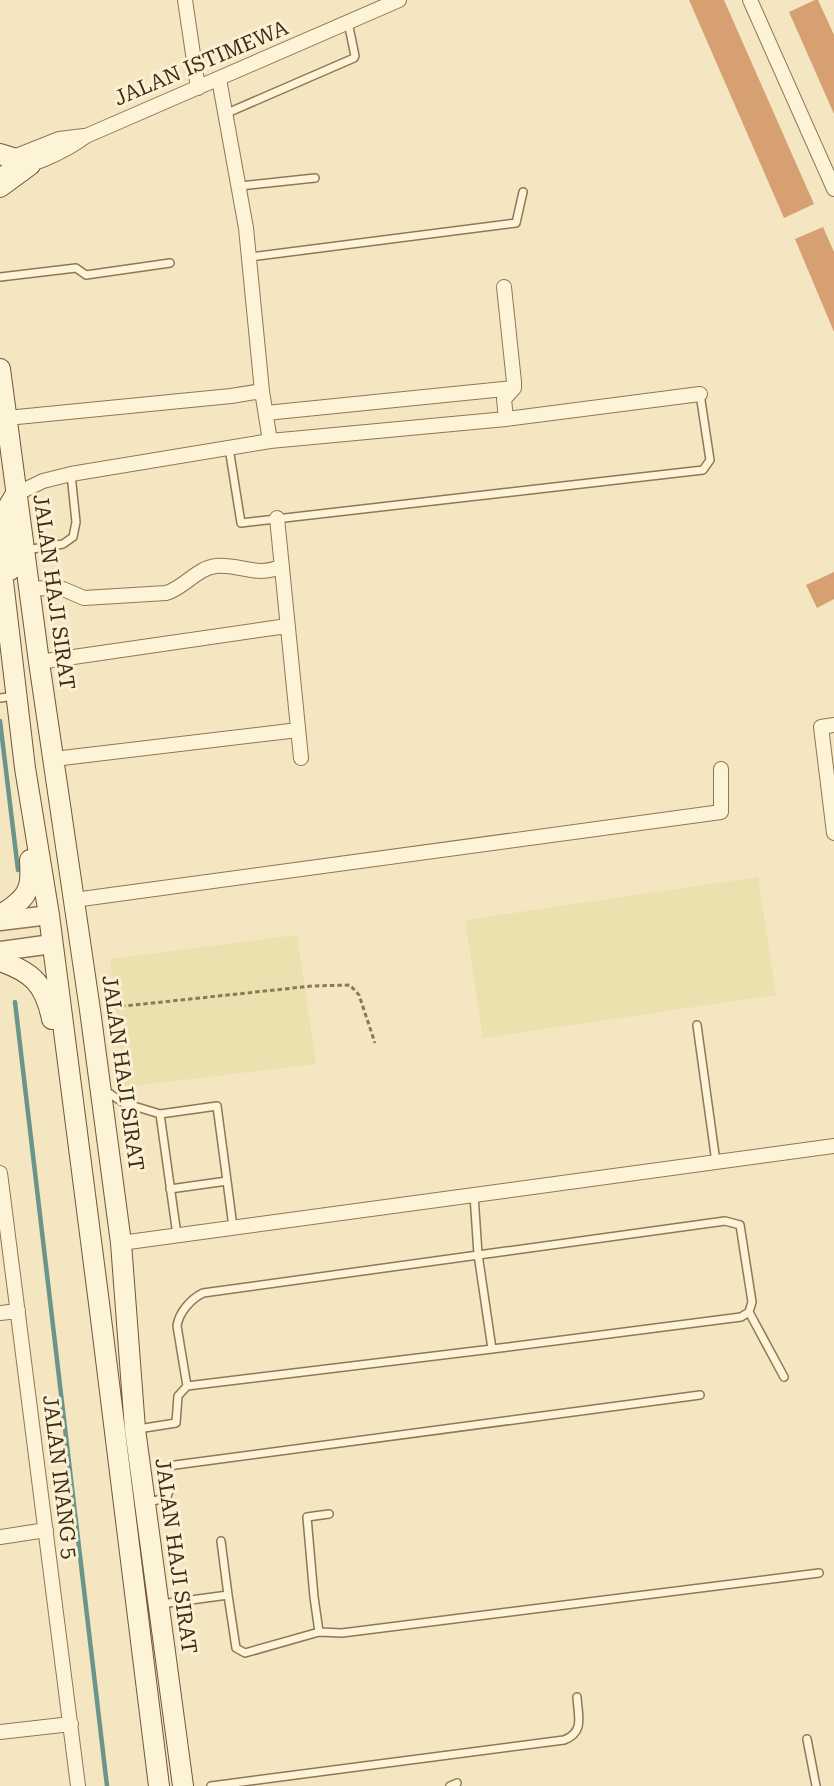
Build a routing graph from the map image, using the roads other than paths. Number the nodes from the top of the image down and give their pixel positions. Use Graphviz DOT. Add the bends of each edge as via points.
graph roads {
  1 [pos="185,0"];
  2 [pos="399,0"];
  3 [pos="750,0"];
  4 [pos="348,22"];
  5 [pos="219,79"];
  6 [pos="198,88"];
  7 [pos="224,114"];
  8 [pos="11,160"];
  9 [pos="0,174"];
  10 [pos="315,178"];
  11 [pos="240,186"];
  12 [pos="0,187"];
  13 [pos="834,189"];
  14 [pos="523,192"];
  15 [pos="250,257"];
  16 [pos="170,263"];
  17 [pos="0,277"];
  18 [pos="504,287"];
  19 [pos="0,369"];
  20 [pos="514,387"];
  21 [pos="262,391"];
  22 [pos="700,394"];
  23 [pos="266,413"];
  24 [pos="7,418"];
  25 [pos="506,419"];
  26 [pos="270,441"];
  27 [pos="229,448"];
  28 [pos="71,474"];
  29 [pos="16,494"];
  30 [pos="277,518"];
  31 [pos="24,550"];
  32 [pos="0,556"];
  33 [pos="282,566"];
  34 [pos="29,588"];
  35 [pos="287,626"];
  36 [pos="11,656"];
  37 [pos="39,662"];
  38 [pos="8,697"];
  39 [pos="834,725"];
  40 [pos="298,730"];
  41 [pos="301,758"];
  42 [pos="54,759"];
  43 [pos="25,768"];
  44 [pos="721,769"];
  45 [pos="834,833"];
  46 [pos="74,900"];
  47 [pos="0,914"];
  48 [pos="0,921"];
  49 [pos="55,929"];
  50 [pos="0,951"];
  51 [pos="0,961"];
  52 [pos="90,1010"];
  53 [pos="697,1025"];
  54 [pos="101,1088"];
  55 [pos="160,1114"];
  56 [pos="834,1146"];
  57 [pos="716,1162"];
  58 [pos="0,1173"];
  59 [pos="227,1181"];
  60 [pos="170,1189"];
  61 [pos="474,1195"];
  62 [pos="233,1227"];
  63 [pos="177,1235"];
  64 [pos="121,1243"];
  65 [pos="478,1254"];
  66 [pos="18,1311"];
  67 [pos="100,1311"];
  68 [pos="749,1312"];
  69 [pos="0,1314"];
  70 [pos="492,1349"];
  71 [pos="784,1377"];
  72 [pos="187,1386"];
  73 [pos="700,1395"];
  74 [pos="135,1429"];
  75 [pos="145,1503"];
  76 [pos="328,1514"];
  77 [pos="46,1530"];
  78 [pos="0,1537"];
  79 [pos="221,1540"];
  80 [pos="819,1573"];
  81 [pos="228,1595"];
  82 [pos="159,1605"];
  83 [pos="319,1632"];
  84 [pos="577,1697"];
  85 [pos="70,1725"];
  86 [pos="0,1732"];
  87 [pos="807,1739"];
  88 [pos="78,1786"];
  89 [pos="159,1786"];
  90 [pos="183,1786"];
  91 [pos="211,1786"];
  92 [pos="816,1786"];
  1 -- 6 [label="street"];
  2 -- 4 [label="street, JALAN ISTIMEWA"];
  3 -- 13 [label="street"];
  4 -- 5 [label="street, JALAN ISTIMEWA"];
  4 -- 7 [label="lane" via="354,58"];
  5 -- 6 [label="street, JALAN ISTIMEWA"];
  5 -- 7 [label="street"];
  6 -- 8 [label="street, JALAN ISTIMEWA" via="87,136 59,139"];
  7 -- 11 [label="street"];
  8 -- 9 [label="street, JALAN ISTIMEWA"];
  8 -- 12 [label="main road" via="7,180"];
  10 -- 11 [label="lane"];
  11 -- 15 [label="street"];
  14 -- 15 [label="lane" via="516,223"];
  15 -- 21 [label="street"];
  16 -- 17 [label="lane" via="86,275 76,268"];
  18 -- 20 [label="street"];
  19 -- 24 [label="main road, JALAN HAJI SIRAT"];
  20 -- 23 [label="street"];
  20 -- 25 [label="street" via="504,399"];
  21 -- 23 [label="street"];
  21 -- 24 [label="street"];
  22 -- 25 [label="street"];
  22 -- 30 [label="lane" via="710,460 703,470"];
  23 -- 26 [label="street"];
  24 -- 29 [label="main road, JALAN HAJI SIRAT"];
  25 -- 26 [label="street"];
  26 -- 27 [label="street"];
  27 -- 28 [label="street"];
  27 -- 30 [label="lane" via="241,523"];
  28 -- 29 [label="street"];
  28 -- 31 [label="lane" via="76,522 73,537 63,544"];
  29 -- 31 [label="main road, JALAN HAJI SIRAT"];
  29 -- 36 [label="main road" via="4,514 15,605"];
  30 -- 33 [label="street"];
  31 -- 34 [label="main road, JALAN HAJI SIRAT"];
  32 -- 36 [label="main road, JALAN HAJI SIRAT"];
  33 -- 34 [label="street" via="260,573 217,566 166,593 84,598 63,589"];
  33 -- 35 [label="street"];
  34 -- 37 [label="main road, JALAN HAJI SIRAT"];
  35 -- 37 [label="street"];
  35 -- 40 [label="street"];
  36 -- 38 [label="main road, JALAN HAJI SIRAT"];
  37 -- 42 [label="main road, JALAN HAJI SIRAT"];
  37 -- 49 [label="main road" via="42,727 65,912"];
  38 -- 43 [label="main road, JALAN HAJI SIRAT"];
  39 -- 45 [label="street" via="821,727"];
  40 -- 41 [label="street"];
  40 -- 42 [label="street"];
  42 -- 46 [label="main road, JALAN HAJI SIRAT"];
  43 -- 47 [label="main road" via="31,885 24,898"];
  43 -- 49 [label="main road, JALAN HAJI SIRAT"];
  44 -- 46 [label="street" via="721,812"];
  46 -- 52 [label="main road, JALAN HAJI SIRAT"];
  48 -- 49 [label="street"];
  49 -- 50 [label="street"];
  49 -- 52 [label="main road" via="70,941 77,992"];
  49 -- 67 [label="main road, JALAN HAJI SIRAT"];
  51 -- 67 [label="main road" via="22,969 36,981 48,1000 84,1242"];
  52 -- 54 [label="main road, JALAN HAJI SIRAT"];
  53 -- 57 [label="lane"];
  54 -- 55 [label="lane" via="124,1103"];
  54 -- 64 [label="main road, JALAN HAJI SIRAT"];
  55 -- 59 [label="lane" via="217,1106"];
  55 -- 60 [label="lane"];
  56 -- 57 [label="street"];
  57 -- 61 [label="street"];
  58 -- 66 [label="street, JALAN INANG 5"];
  59 -- 60 [label="lane"];
  59 -- 62 [label="lane"];
  60 -- 63 [label="lane"];
  61 -- 62 [label="street"];
  61 -- 65 [label="lane"];
  62 -- 63 [label="street"];
  63 -- 64 [label="street"];
  64 -- 74 [label="main road, JALAN HAJI SIRAT"];
  65 -- 68 [label="lane" via="725,1221 740,1225 752,1302"];
  65 -- 70 [label="lane"];
  65 -- 72 [label="lane" via="196,1296 178,1316 177,1326"];
  66 -- 69 [label="street"];
  66 -- 77 [label="street, JALAN INANG 5"];
  67 -- 89 [label="main road, JALAN HAJI SIRAT"];
  68 -- 70 [label="lane" via="741,1317"];
  68 -- 71 [label="lane"];
  70 -- 72 [label="lane"];
  72 -- 74 [label="lane" via="178,1396 176,1423"];
  73 -- 75 [label="lane" via="169,1466 165,1471 167,1497"];
  74 -- 75 [label="main road, JALAN HAJI SIRAT"];
  75 -- 82 [label="main road, JALAN HAJI SIRAT"];
  76 -- 83 [label="lane" via="307,1517"];
  77 -- 78 [label="street"];
  77 -- 85 [label="street, JALAN INANG 5"];
  79 -- 81 [label="lane"];
  80 -- 83 [label="lane" via="342,1633"];
  81 -- 82 [label="lane"];
  81 -- 83 [label="lane" via="239,1651 245,1653"];
  82 -- 90 [label="main road, JALAN HAJI SIRAT"];
  84 -- 91 [label="lane" via="579,1728 573,1737 564,1740"];
  85 -- 86 [label="street"];
  85 -- 88 [label="street, JALAN INANG 5"];
  87 -- 92 [label="lane"];
}
